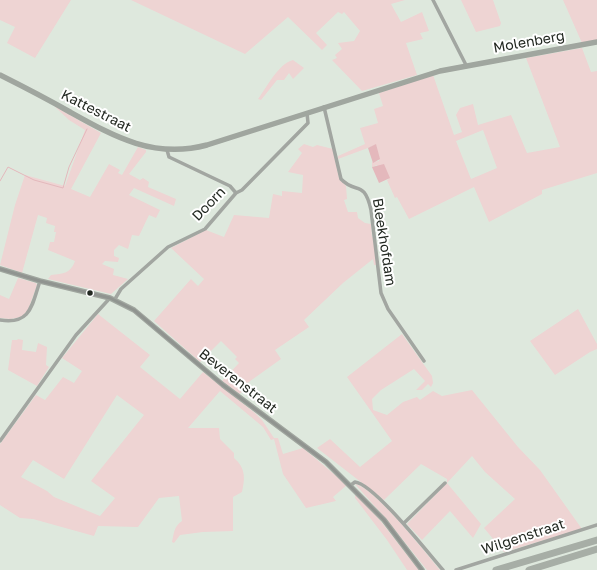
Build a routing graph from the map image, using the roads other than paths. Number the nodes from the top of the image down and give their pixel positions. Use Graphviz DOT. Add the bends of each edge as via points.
graph roads {
  1 [pos="433,0"];
  2 [pos="597,42"];
  3 [pos="466,65"];
  4 [pos="0,75"];
  5 [pos="324,107"];
  6 [pos="307,113"];
  7 [pos="167,150"];
  8 [pos="236,193"];
  9 [pos="0,269"];
  10 [pos="40,281"];
  11 [pos="112,299"];
  12 [pos="0,320"];
  13 [pos="424,361"];
  14 [pos="0,441"];
  15 [pos="445,483"];
  16 [pos="351,485"];
  17 [pos="404,523"];
  18 [pos="597,525"];
  19 [pos="597,540"];
  20 [pos="597,549"];
  21 [pos="422,570"];
  22 [pos="443,570"];
  23 [pos="456,570"];
  24 [pos="496,570"];
  25 [pos="530,570"];
  1 -- 3 [label="street"];
  2 -- 3 [label="street, Molenberg"];
  3 -- 5 [label="street"];
  4 -- 7 [label="street, Kattestraat" via="116,137 147,147"];
  5 -- 6 [label="street, Kattestraat"];
  5 -- 13 [label="street, Bleekhofdam" via="341,179 362,189 370,204 381,293 388,309"];
  6 -- 7 [label="street, Kattestraat" via="207,145"];
  6 -- 8 [label="street, Doorn" via="308,123 242,190"];
  7 -- 8 [label="street" via="169,157 230,186"];
  8 -- 11 [label="street, Doorn" via="204,229 168,247"];
  9 -- 10 [label="street, Beverenstraat"];
  10 -- 11 [label="street, Beverenstraat"];
  10 -- 12 [label="street" via="26,315 10,322"];
  11 -- 14 [label="street, Doorn" via="76,335"];
  11 -- 16 [label="street, Beverenstraat" via="134,310 217,381 307,447"];
  15 -- 17 [label="street"];
  16 -- 17 [label="street, Beverenstraat" via="357,482 366,488"];
  16 -- 21 [label="street, Beverenstraat" via="384,520"];
  17 -- 22 [label="street, Beverenstraat"];
  18 -- 23 [label="street, Wilgenstraat"];
  19 -- 24 [label="highway"];
  20 -- 25 [label="highway"];
}
